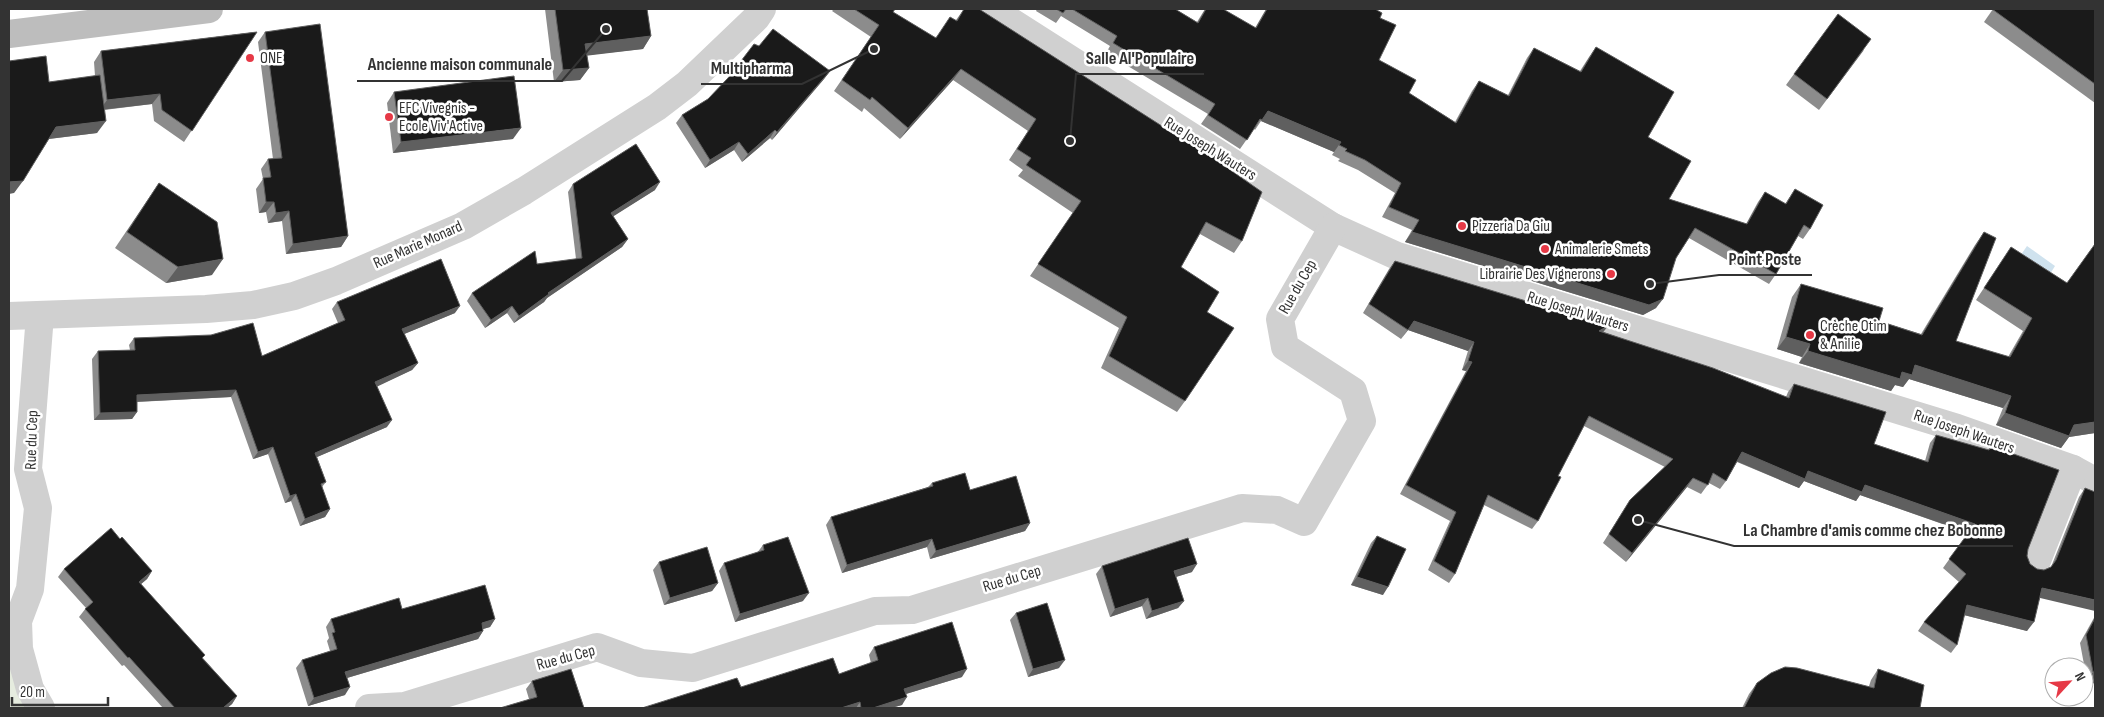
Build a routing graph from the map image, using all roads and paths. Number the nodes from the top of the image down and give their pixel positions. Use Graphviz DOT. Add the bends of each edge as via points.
graph roads {
  1 [pos="209,9"];
  2 [pos="762,9"];
  3 [pos="991,9"];
  4 [pos="9,34"];
  5 [pos="1333,227"];
  6 [pos="40,315"];
  7 [pos="9,316"];
  8 [pos="2084,475"];
  9 [pos="2036,563"];
  10 [pos="13,625"];
  11 [pos="41,708"];
  12 [pos="369,708"];
  1 -- 4 [label="main road"];
  2 -- 6 [label="street, Rue Marie Monard" via="687,84 657,107 463,226 336,281 294,296 252,305"];
  3 -- 5 [label="street, Rue Joseph Wauters"];
  5 -- 8 [label="street, Rue Joseph Wauters" via="1397,256 1957,428"];
  5 -- 12 [label="street, Rue du Cep" via="1280,319 1285,347 1353,391 1362,421 1304,522 1277,510 1242,508 912,610 875,611 692,668 641,664 597,647 405,706"];
  6 -- 7 [label="street, Rue Marie Monard"];
  6 -- 10 [label="street, Rue du Cep" via="28,468 38,508 30,589"];
  8 -- 9 [label="street"];
  10 -- 11 [label="street, Rue du Cep" via="30,689"];
}
